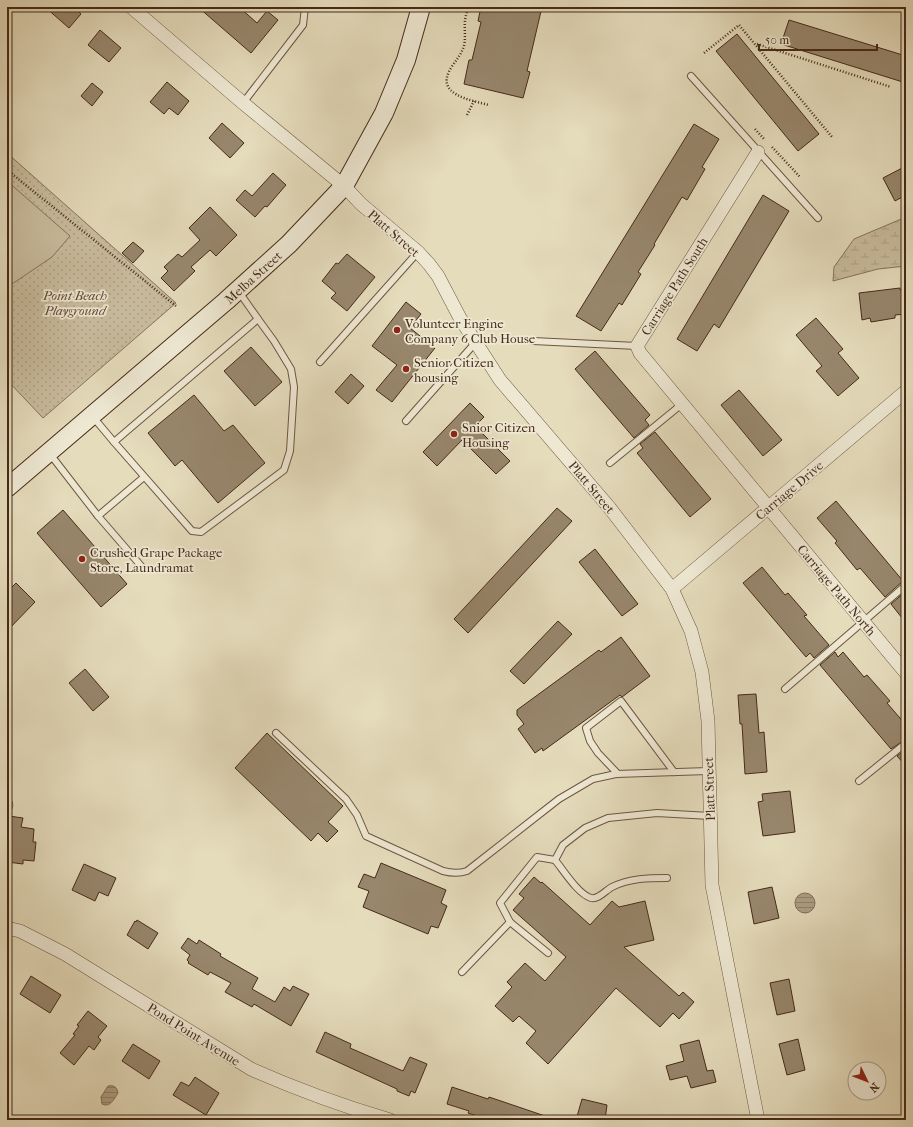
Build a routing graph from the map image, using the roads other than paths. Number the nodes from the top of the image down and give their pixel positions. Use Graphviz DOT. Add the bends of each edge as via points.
graph roads {
  1 [pos="131,7"];
  2 [pos="305,7"];
  3 [pos="421,7"];
  4 [pos="691,76"];
  5 [pos="243,103"];
  6 [pos="758,152"];
  7 [pos="344,186"];
  8 [pos="818,218"];
  9 [pos="418,252"];
  10 [pos="238,291"];
  11 [pos="258,319"];
  12 [pos="533,341"];
  13 [pos="476,342"];
  14 [pos="637,346"];
  15 [pos="320,362"];
  16 [pos="906,391"];
  17 [pos="682,404"];
  18 [pos="92,415"];
  19 [pos="406,421"];
  20 [pos="114,442"];
  21 [pos="49,453"];
  22 [pos="610,463"];
  23 [pos="144,477"];
  24 [pos="7,488"];
  25 [pos="767,508"];
  26 [pos="98,516"];
  27 [pos="142,567"];
  28 [pos="906,585"];
  29 [pos="672,589"];
  30 [pos="863,622"];
  31 [pos="906,673"];
  32 [pos="785,689"];
  33 [pos="276,733"];
  34 [pos="906,743"];
  35 [pos="708,771"];
  36 [pos="674,772"];
  37 [pos="618,774"];
  38 [pos="859,781"];
  39 [pos="710,816"];
  40 [pos="555,860"];
  41 [pos="667,878"];
  42 [pos="510,922"];
  43 [pos="7,928"];
  44 [pos="548,953"];
  45 [pos="462,972"];
  46 [pos="390,1120"];
  47 [pos="758,1120"];
  1 -- 5 [label="street, Platt Street"];
  2 -- 5 [label="lane" via="303,25"];
  3 -- 7 [label="main road, Melba Street" via="406,60 384,113"];
  4 -- 6 [label="lane"];
  5 -- 7 [label="street, Platt Street"];
  6 -- 8 [label="lane"];
  6 -- 14 [label="street, Carriage Path South"];
  7 -- 9 [label="street, Platt Street" via="361,204"];
  7 -- 10 [label="main road, Melba Street" via="289,244"];
  9 -- 13 [label="street, Platt Street" via="438,276"];
  9 -- 15 [label="lane"];
  10 -- 11 [label="lane"];
  10 -- 18 [label="main road, Melba Street"];
  11 -- 20 [label="lane"];
  11 -- 23 [label="lane" via="291,369 294,387 290,451 284,470 201,532 192,531"];
  12 -- 14 [label="lane"];
  13 -- 19 [label="lane"];
  13 -- 29 [label="street, Platt Street" via="500,380 610,507"];
  14 -- 17 [label="street, Carriage Path South"];
  16 -- 25 [label="street, Carriage Drive"];
  17 -- 22 [label="lane"];
  17 -- 25 [label="street, Carriage Path South"];
  18 -- 20 [label="lane"];
  18 -- 21 [label="main road, Melba Street"];
  20 -- 23 [label="lane"];
  21 -- 24 [label="main road, Melba Street"];
  21 -- 26 [label="lane"];
  23 -- 26 [label="lane"];
  25 -- 29 [label="street, Carriage Drive"];
  25 -- 30 [label="street, Carriage Path North"];
  26 -- 27 [label="lane"];
  28 -- 30 [label="lane"];
  29 -- 35 [label="street, Platt Street" via="691,631 702,672 708,721"];
  30 -- 31 [label="street, Carriage Path North"];
  30 -- 32 [label="lane"];
  33 -- 37 [label="lane" via="346,799 357,815 366,836 451,873 467,871 579,786"];
  34 -- 38 [label="lane"];
  35 -- 36 [label="lane"];
  35 -- 39 [label="street, Platt Street"];
  36 -- 37 [label="lane"];
  36 -- 37 [label="lane" via="621,701 586,728 590,741 598,753"];
  39 -- 40 [label="lane" via="658,814 608,818 586,828 563,845"];
  39 -- 47 [label="street, Platt Street" via="712,885"];
  40 -- 41 [label="lane" via="580,891 592,899 612,887 629,881"];
  40 -- 42 [label="lane" via="537,857 500,903"];
  42 -- 44 [label="lane"];
  42 -- 45 [label="lane"];
  43 -- 46 [label="street, Pond Point Avenue" via="20,931 65,954 251,1069"];
}
